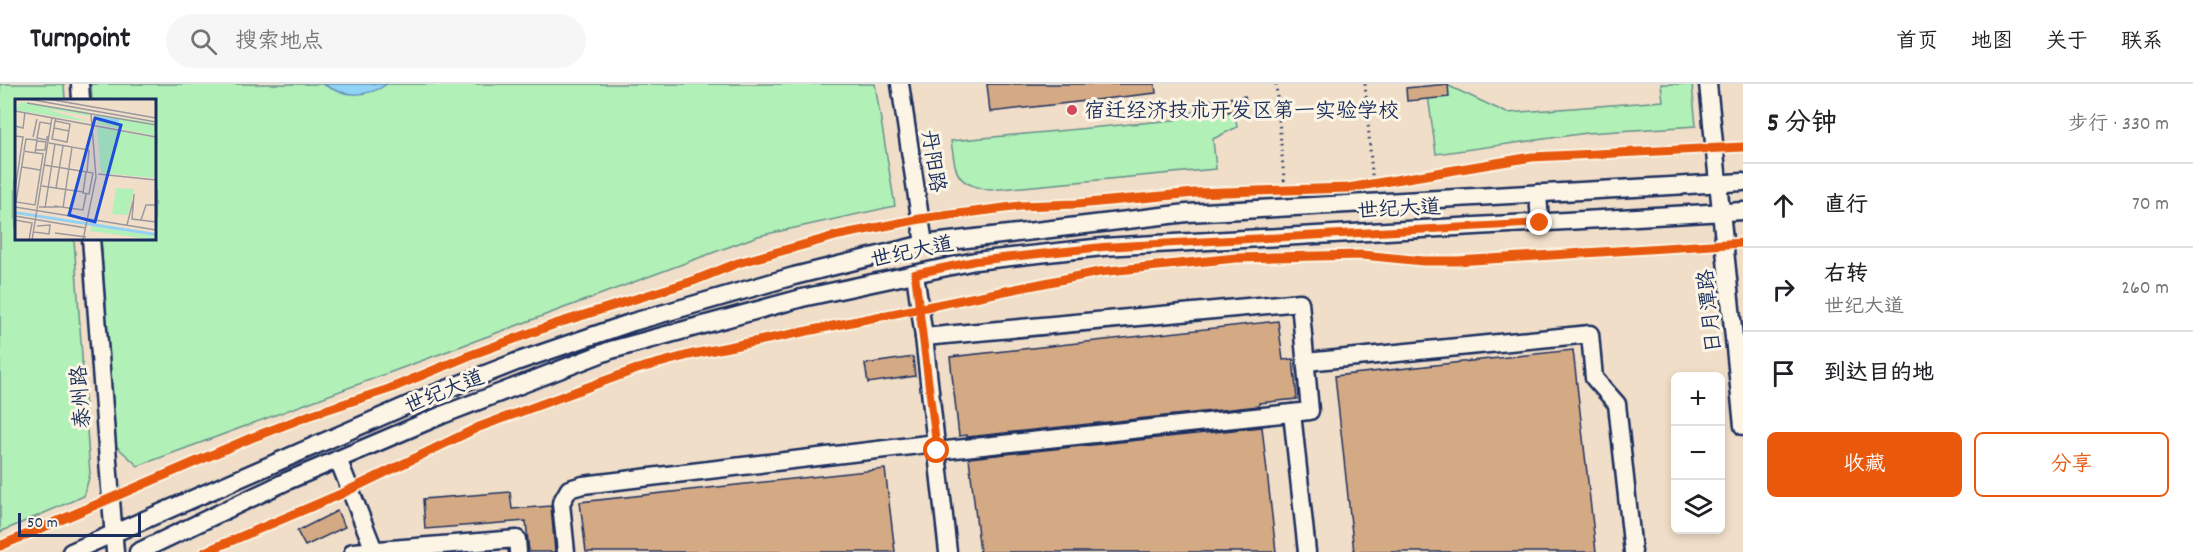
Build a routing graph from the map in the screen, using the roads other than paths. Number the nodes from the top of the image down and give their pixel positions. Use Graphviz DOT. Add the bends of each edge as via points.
graph roads {
  1 [pos="80,84"];
  2 [pos="900,84"];
  3 [pos="1708,84"];
  4 [pos="81,99"];
  5 [pos="1743,182"];
  6 [pos="1720,183"];
  7 [pos="1538,193"];
  8 [pos="1743,211"];
  9 [pos="1722,212"];
  10 [pos="1540,223"];
  11 [pos="92,240"];
  12 [pos="924,244"];
  13 [pos="915,274"];
  14 [pos="924,337"];
  15 [pos="1306,362"];
  16 [pos="429,396"];
  17 [pos="1292,413"];
  18 [pos="438,417"];
  19 [pos="1743,426"];
  20 [pos="936,447"];
  21 [pos="338,459"];
  22 [pos="113,534"];
  23 [pos="374,550"];
  24 [pos="71,552"];
  25 [pos="115,552"];
  26 [pos="138,552"];
  27 [pos="353,552"];
  28 [pos="518,552"];
  29 [pos="566,552"];
  30 [pos="948,552"];
  31 [pos="1307,552"];
  32 [pos="1633,552"];
  1 -- 4 [label="street"];
  2 -- 12 [label="street, 丹阳路"];
  3 -- 6 [label="street, 日月潭路"];
  5 -- 6 [label="street, 世纪大道"];
  6 -- 7 [label="street, 世纪大道"];
  6 -- 9 [label="street, 日月潭路"];
  7 -- 10 [label="street"];
  7 -- 12 [label="street, 世纪大道" via="1188,213"];
  8 -- 9 [label="street, 世纪大道"];
  9 -- 10 [label="street, 世纪大道"];
  9 -- 19 [label="street, 日月潭路"];
  10 -- 13 [label="street, 世纪大道" via="1103,247 975,261"];
  11 -- 22 [label="street, 泰州路"];
  12 -- 16 [label="street, 世纪大道" via="633,322"];
  13 -- 14 [label="street"];
  13 -- 18 [label="street, 世纪大道" via="802,298 611,350"];
  14 -- 15 [label="street" via="1300,302"];
  14 -- 20 [label="street"];
  15 -- 17 [label="street" via="1310,411"];
  15 -- 32 [label="street" via="1590,334 1594,378 1617,404"];
  16 -- 18 [label="street"];
  16 -- 22 [label="street, 世纪大道"];
  17 -- 20 [label="street"];
  17 -- 31 [label="street"];
  18 -- 21 [label="street, 世纪大道"];
  20 -- 29 [label="street" via="583,485 569,489 561,503"];
  20 -- 30 [label="street"];
  21 -- 23 [label="street"];
  21 -- 26 [label="street, 世纪大道"];
  22 -- 24 [label="street, 世纪大道"];
  22 -- 25 [label="street, 泰州路"];
  23 -- 27 [label="street"];
  23 -- 28 [label="street" via="517,539"];
}
